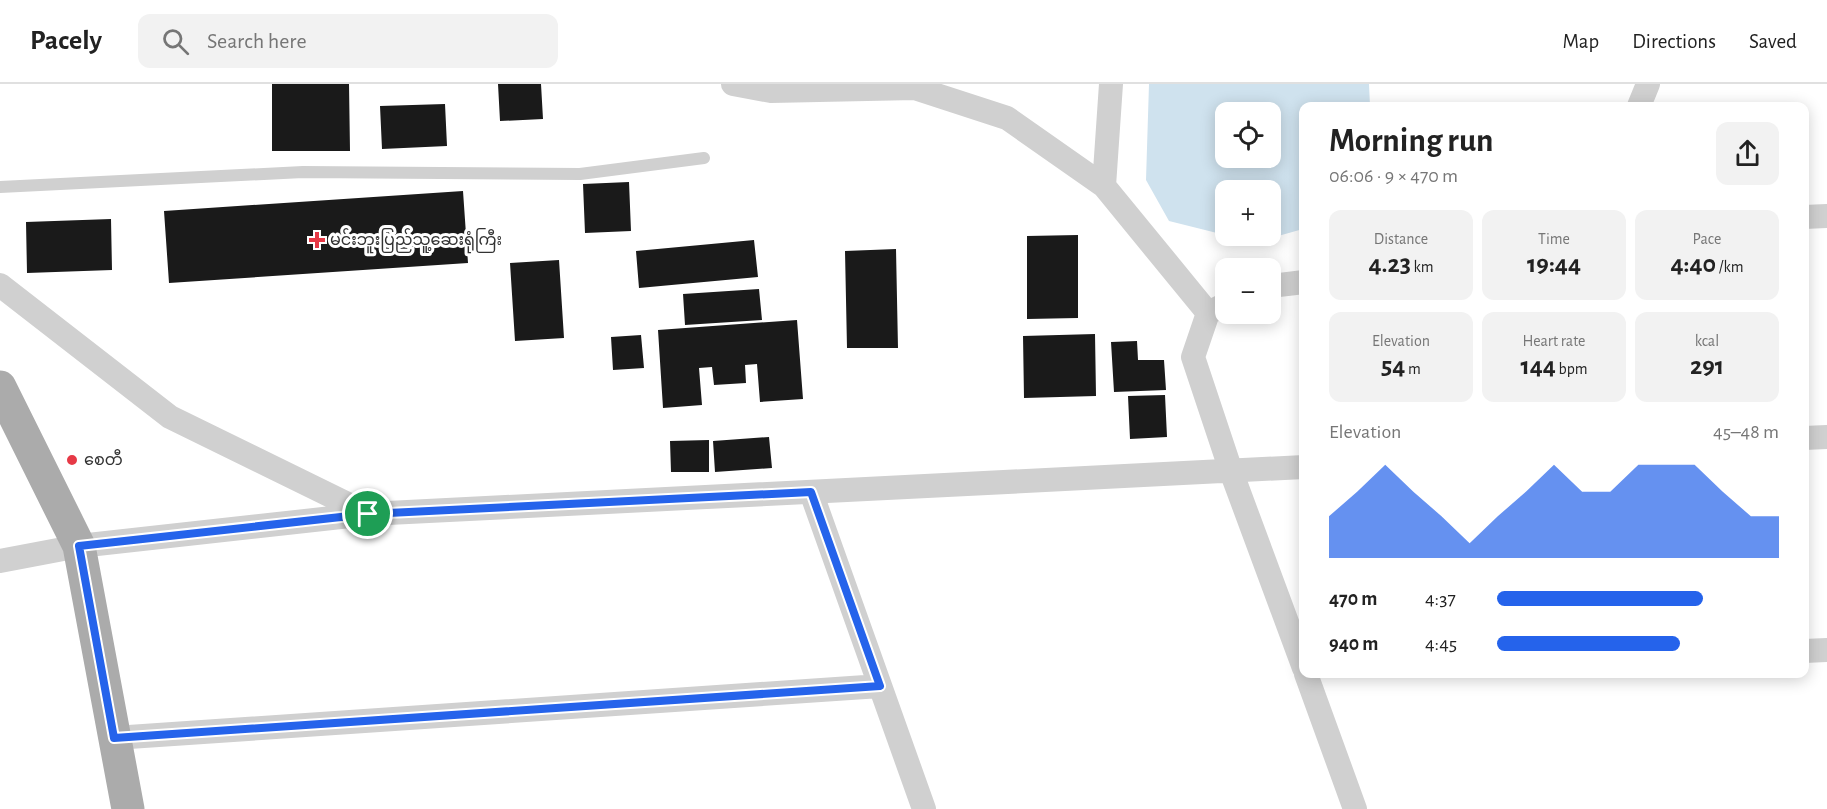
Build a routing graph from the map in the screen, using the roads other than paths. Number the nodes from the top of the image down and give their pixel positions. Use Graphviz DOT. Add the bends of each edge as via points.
graph roads {
  1 [pos="733,84"];
  2 [pos="1111,84"];
  3 [pos="1648,84"];
  4 [pos="1641,102"];
  5 [pos="704,158"];
  6 [pos="1104,186"];
  7 [pos="0,187"];
  8 [pos="1827,216"];
  9 [pos="1809,217"];
  10 [pos="1299,283"];
  11 [pos="0,285"];
  12 [pos="1281,285"];
  13 [pos="1215,306"];
  14 [pos="1215,312"];
  15 [pos="0,387"];
  16 [pos="1827,436"];
  17 [pos="1809,438"];
  18 [pos="1299,467"];
  19 [pos="1231,471"];
  20 [pos="811,492"];
  21 [pos="368,514"];
  22 [pos="79,546"];
  23 [pos="0,561"];
  24 [pos="1827,650"];
  25 [pos="1809,651"];
  26 [pos="1299,655"];
  27 [pos="1307,678"];
  28 [pos="880,686"];
  29 [pos="114,738"];
  30 [pos="128,809"];
  31 [pos="924,809"];
  32 [pos="1355,809"];
  1 -- 6 [label="street" via="771,91 915,88 1007,117"];
  2 -- 6 [label="street"];
  3 -- 4 [label="street"];
  5 -- 7 [label="lane" via="580,174 303,172"];
  6 -- 13 [label="street"];
  8 -- 9 [label="street"];
  10 -- 12 [label="street"];
  11 -- 21 [label="street" via="170,417"];
  14 -- 19 [label="street" via="1193,357"];
  15 -- 22 [label="main road"];
  16 -- 17 [label="street"];
  18 -- 19 [label="street"];
  19 -- 20 [label="street"];
  19 -- 26 [label="street"];
  20 -- 21 [label="street"];
  20 -- 28 [label="street"];
  21 -- 22 [label="street"];
  22 -- 23 [label="street"];
  22 -- 29 [label="main road"];
  24 -- 25 [label="street"];
  27 -- 32 [label="street"];
  28 -- 29 [label="street"];
  28 -- 31 [label="street"];
  29 -- 30 [label="main road"];
}
